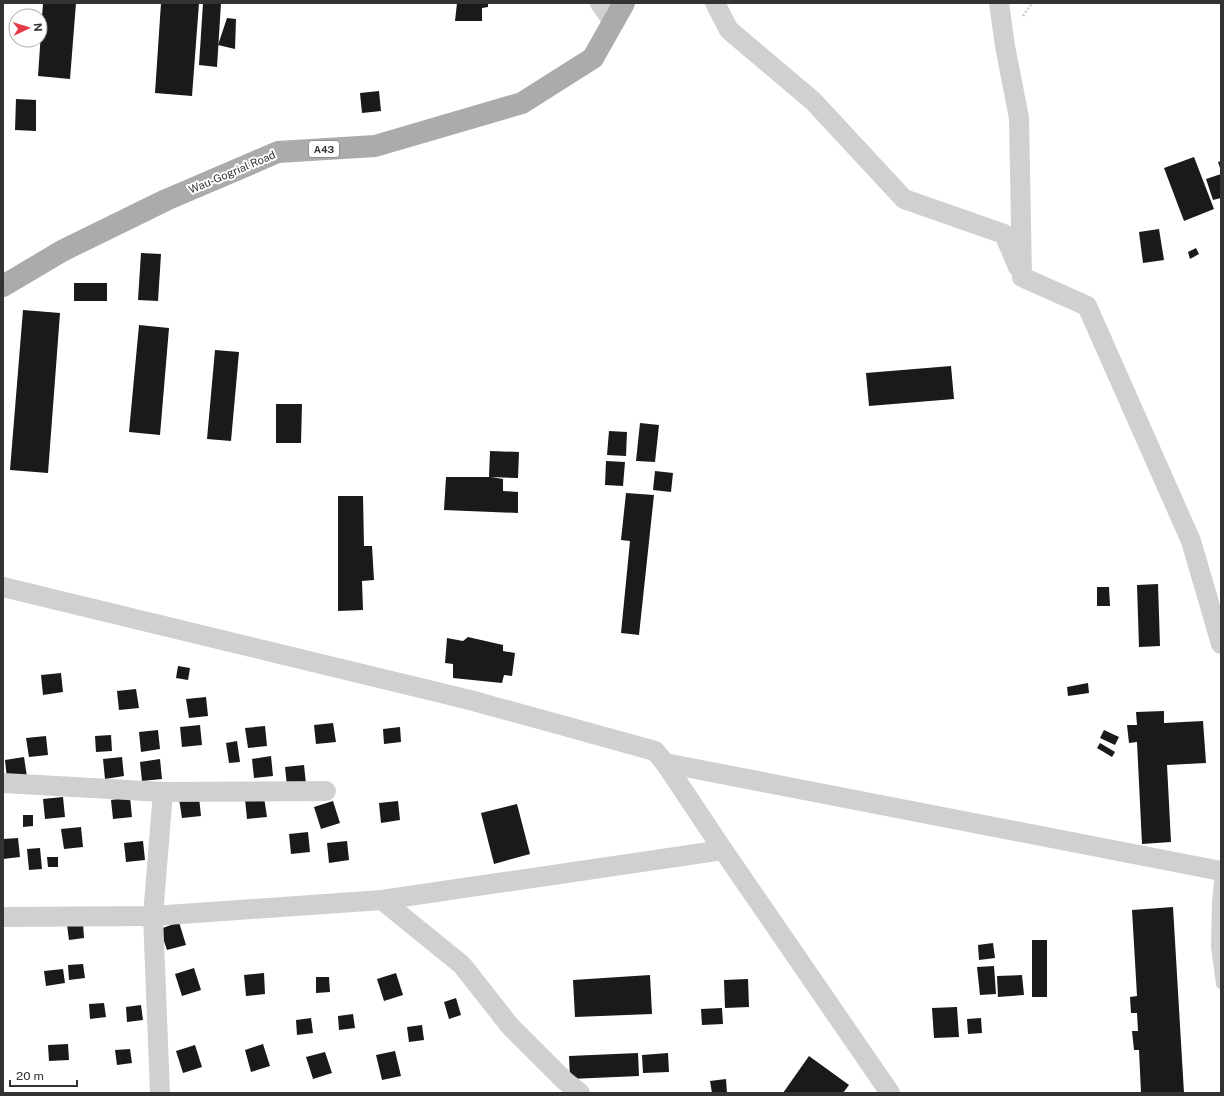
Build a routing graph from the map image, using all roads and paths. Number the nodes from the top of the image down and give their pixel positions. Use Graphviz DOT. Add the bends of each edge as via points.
graph roads {
  1 [pos="600,3"];
  2 [pos="624,3"];
  3 [pos="715,3"];
  4 [pos="999,3"];
  5 [pos="613,22"];
  6 [pos="1022,277"];
  7 [pos="3,286"];
  8 [pos="3,587"];
  9 [pos="1221,644"];
  10 [pos="665,763"];
  11 [pos="3,783"];
  12 [pos="326,791"];
  13 [pos="163,792"];
  14 [pos="723,850"];
  15 [pos="1220,871"];
  16 [pos="382,900"];
  17 [pos="153,916"];
  18 [pos="3,917"];
  19 [pos="1221,984"];
  20 [pos="160,1093"];
  21 [pos="580,1093"];
  22 [pos="890,1093"];
  1 -- 5 [label="street"];
  2 -- 5 [label="main road, Wau-Gogrial Road / A43"];
  3 -- 6 [label="street" via="729,30 813,101 904,199 1004,234"];
  4 -- 6 [label="street" via="1019,118"];
  5 -- 7 [label="main road, Wau-Gogrial Road / A43" via="593,58 522,103 375,146 278,152 160,203 62,251"];
  6 -- 9 [label="street" via="1087,306 1191,541"];
  8 -- 10 [label="street" via="470,700 655,751"];
  10 -- 14 [label="street"];
  10 -- 15 [label="street"];
  11 -- 13 [label="street"];
  12 -- 13 [label="street"];
  13 -- 17 [label="street"];
  14 -- 16 [label="street"];
  14 -- 22 [label="street"];
  15 -- 19 [label="lane" via="1216,947"];
  16 -- 17 [label="street"];
  16 -- 21 [label="street" via="462,965 510,1026 564,1081"];
  17 -- 18 [label="street"];
  17 -- 20 [label="street"];
}
